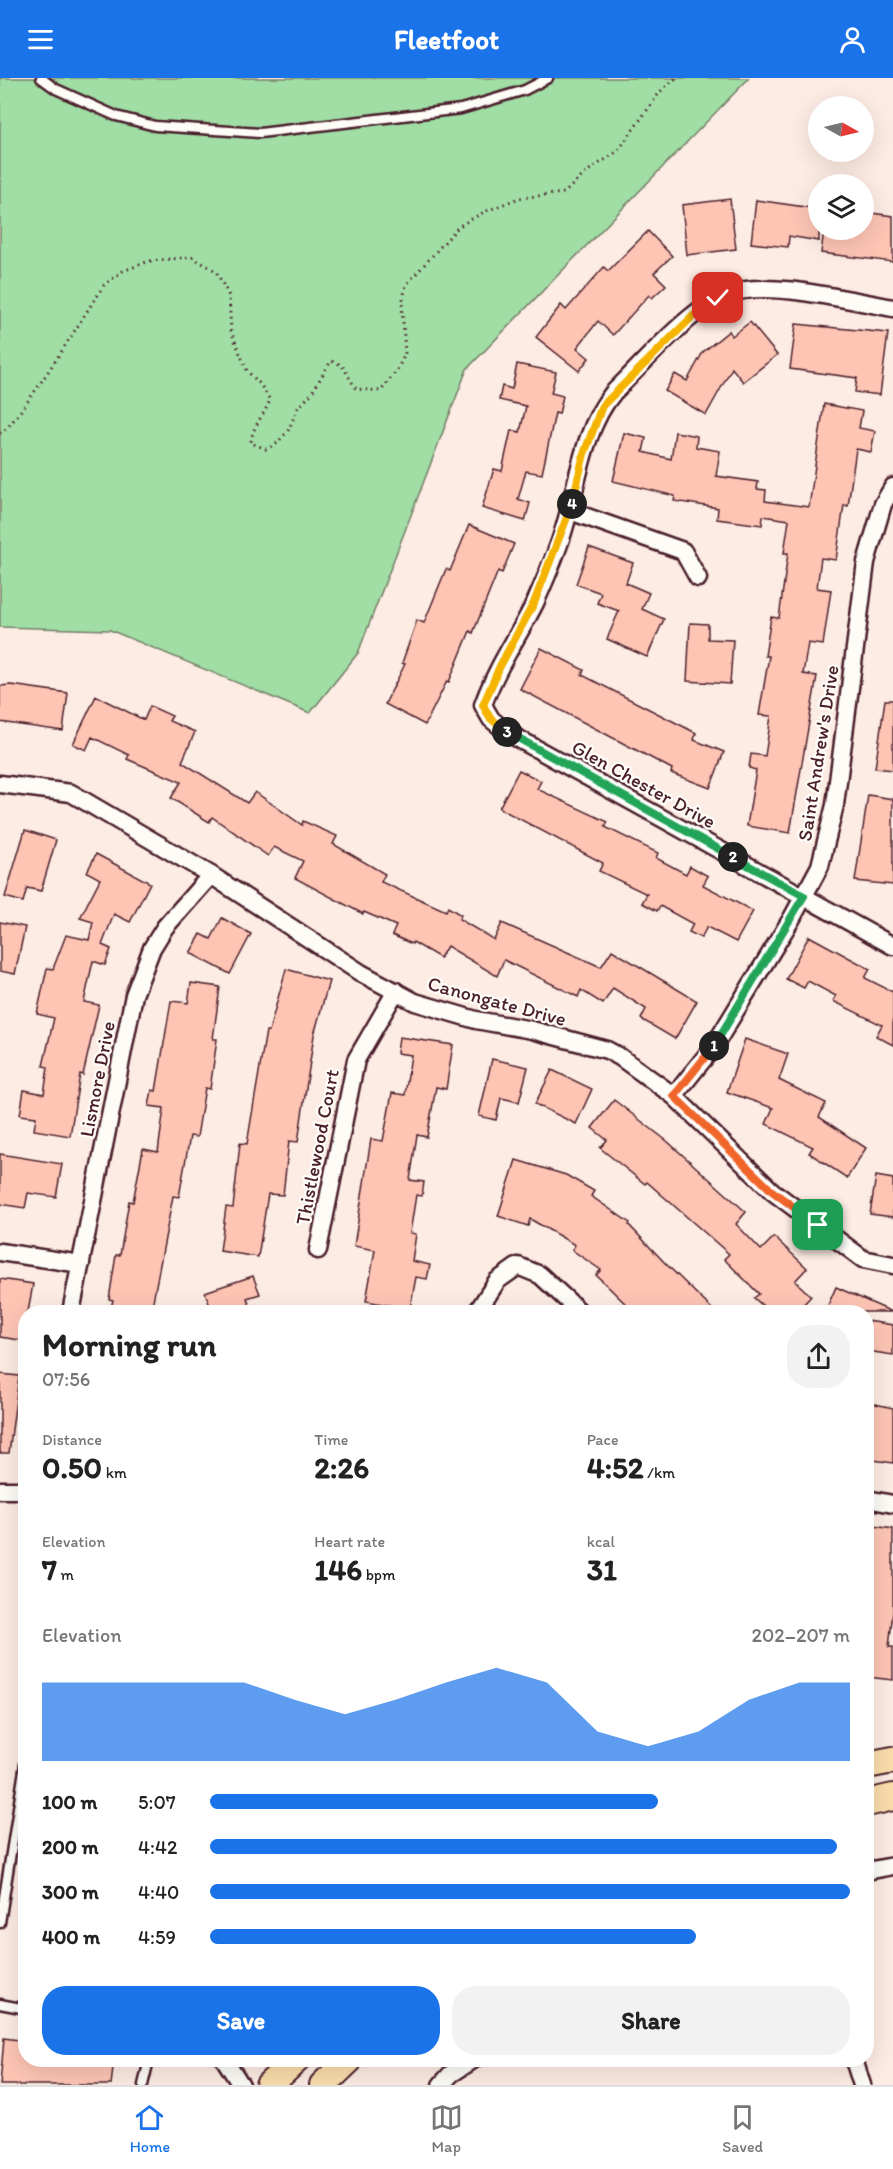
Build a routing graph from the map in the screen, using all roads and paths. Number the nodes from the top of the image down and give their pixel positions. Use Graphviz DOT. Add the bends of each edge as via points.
graph roads {
  1 [pos="41,78"];
  2 [pos="548,78"];
  3 [pos="676,78"];
  4 [pos="893,308"];
  5 [pos="0,433"];
  6 [pos="893,487"];
  7 [pos="570,511"];
  8 [pos="698,578"];
  9 [pos="0,784"];
  10 [pos="211,876"];
  11 [pos="804,896"];
  12 [pos="893,946"];
  13 [pos="396,991"];
  14 [pos="674,1096"];
  15 [pos="318,1250"];
  16 [pos="0,1252"];
  17 [pos="81,1264"];
  18 [pos="893,1265"];
  19 [pos="72,1305"];
  20 [pos="482,1305"];
  21 [pos="572,1305"];
  22 [pos="18,1490"];
  23 [pos="0,1491"];
  24 [pos="874,1500"];
  25 [pos="893,1504"];
  26 [pos="893,1760"];
  27 [pos="874,1764"];
  28 [pos="893,1797"];
  29 [pos="874,1801"];
  30 [pos="18,1808"];
  31 [pos="893,1866"];
  32 [pos="874,1870"];
  33 [pos="0,1923"];
  34 [pos="0,2004"];
  35 [pos="18,2007"];
  36 [pos="147,2067"];
  37 [pos="229,2067"];
  38 [pos="288,2067"];
  39 [pos="342,2067"];
  40 [pos="462,2067"];
  41 [pos="856,2067"];
  42 [pos="143,2085"];
  43 [pos="241,2085"];
  44 [pos="269,2085"];
  45 [pos="323,2085"];
  46 [pos="441,2085"];
  47 [pos="862,2085"];
  1 -- 2 [label="lane" via="56,89 116,116 155,126 260,133 461,110 525,90"];
  3 -- 5 [label="path" via="660,92 618,151 564,193 519,198 459,226 406,285 402,304 405,354 381,391 356,389 342,365 332,361 276,444 266,449 251,442 252,429 265,414 270,400 247,371 231,331 229,296 216,271 192,257 149,261 123,271 104,285 22,412"];
  4 -- 7 [label="street" via="774,289 718,298 693,316 602,406 584,454"];
  6 -- 11 [label="street, Saint Andrew's Drive" via="883,504 866,562 835,805 820,866"];
  7 -- 8 [label="street" via="683,551"];
  7 -- 11 [label="street, Glen Chester Drive" via="534,603 483,705 490,718 508,733"];
  9 -- 10 [label="street, Canongate Drive" via="70,793"];
  10 -- 13 [label="street, Canongate Drive" via="361,973"];
  10 -- 17 [label="street, Lismore Drive" via="165,927 152,948 134,995"];
  11 -- 12 [label="street, Glen Chester Drive"];
  11 -- 14 [label="street, Saint Andrew's Drive" via="714,1046"];
  13 -- 14 [label="street, Canongate Drive" via="415,1002 476,1020 607,1050"];
  13 -- 15 [label="street, Thistlewood Court" via="356,1060"];
  14 -- 18 [label="street, Canongate Drive" via="772,1191 863,1259"];
  16 -- 17 [label="street"];
  17 -- 19 [label="street, Lismore Drive"];
  20 -- 21 [label="street" via="497,1281 518,1266 540,1275"];
  22 -- 23 [label="street"];
  24 -- 25 [label="street"];
  26 -- 27 [label="main road"];
  28 -- 29 [label="main road"];
  30 -- 33 [label="lane"];
  31 -- 32 [label="street"];
  34 -- 35 [label="lane"];
  36 -- 42 [label="lane"];
  37 -- 43 [label="street"];
  38 -- 44 [label="main road"];
  39 -- 45 [label="main road"];
  40 -- 46 [label="street"];
  41 -- 47 [label="street"];
}
